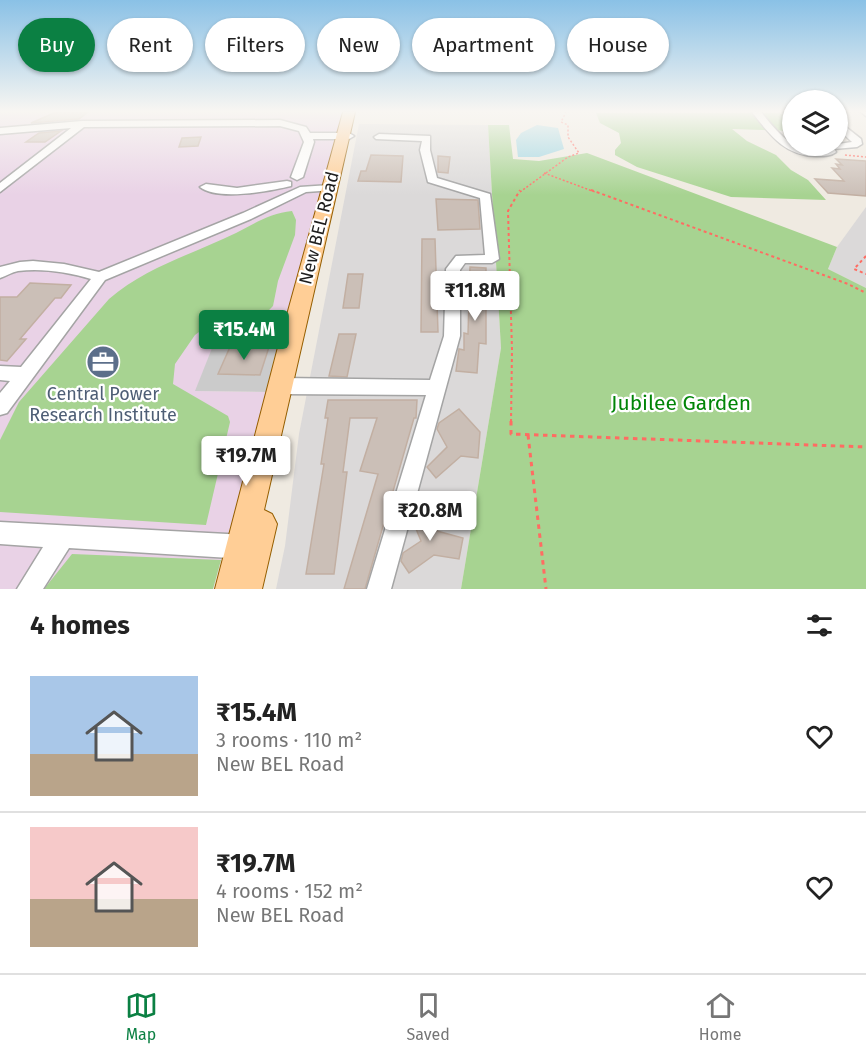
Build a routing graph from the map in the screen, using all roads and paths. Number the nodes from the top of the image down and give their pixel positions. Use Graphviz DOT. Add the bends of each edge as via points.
graph roads {
  1 [pos="62,139"];
  2 [pos="308,139"];
  3 [pos="344,139"];
  4 [pos="344,139"];
  5 [pos="427,139"];
  6 [pos="570,139"];
  7 [pos="848,155"];
  8 [pos="866,157"];
  9 [pos="544,173"];
  10 [pos="292,181"];
  11 [pos="330,186"];
  12 [pos="206,187"];
  13 [pos="0,189"];
  14 [pos="866,256"];
  15 [pos="0,273"];
  16 [pos="866,274"];
  17 [pos="100,277"];
  18 [pos="866,293"];
  19 [pos="0,373"];
  20 [pos="26,374"];
  21 [pos="286,386"];
  22 [pos="438,388"];
  23 [pos="0,407"];
  24 [pos="528,435"];
  25 [pos="866,447"];
  26 [pos="0,533"];
  27 [pos="63,537"];
  28 [pos="249,548"];
  29 [pos="29,589"];
  30 [pos="231,589"];
  31 [pos="246,589"];
  32 [pos="379,589"];
  33 [pos="546,589"];
  1 -- 13 [label="street"];
  2 -- 10 [label="street"];
  3 -- 11 [label="main road, New BEL Road"];
  4 -- 21 [label="main road, New BEL Road"];
  5 -- 22 [label="street" via="425,150 432,180 486,196 492,259 461,259 453,269 452,336"];
  6 -- 9 [label="path" via="579,153"];
  7 -- 8 [label="path"];
  9 -- 18 [label="path"];
  9 -- 24 [label="path" via="521,189 508,211 511,434"];
  10 -- 11 [label="street" via="307,178 308,184"];
  10 -- 12 [label="street" via="237,191"];
  11 -- 17 [label="street" via="304,189"];
  11 -- 21 [label="main road, New BEL Road" via="288,351"];
  14 -- 16 [label="path" via="854,268"];
  15 -- 17 [label="street" via="18,265 84,271"];
  17 -- 20 [label="street"];
  19 -- 20 [label="street"];
  20 -- 23 [label="street"];
  21 -- 22 [label="street"];
  21 -- 28 [label="main road, New BEL Road"];
  22 -- 32 [label="street"];
  24 -- 25 [label="path"];
  24 -- 33 [label="path"];
  26 -- 27 [label="street"];
  27 -- 28 [label="street"];
  27 -- 29 [label="street"];
  28 -- 30 [label="main road, New BEL Road"];
  28 -- 31 [label="main road, New BEL Road"];
}
